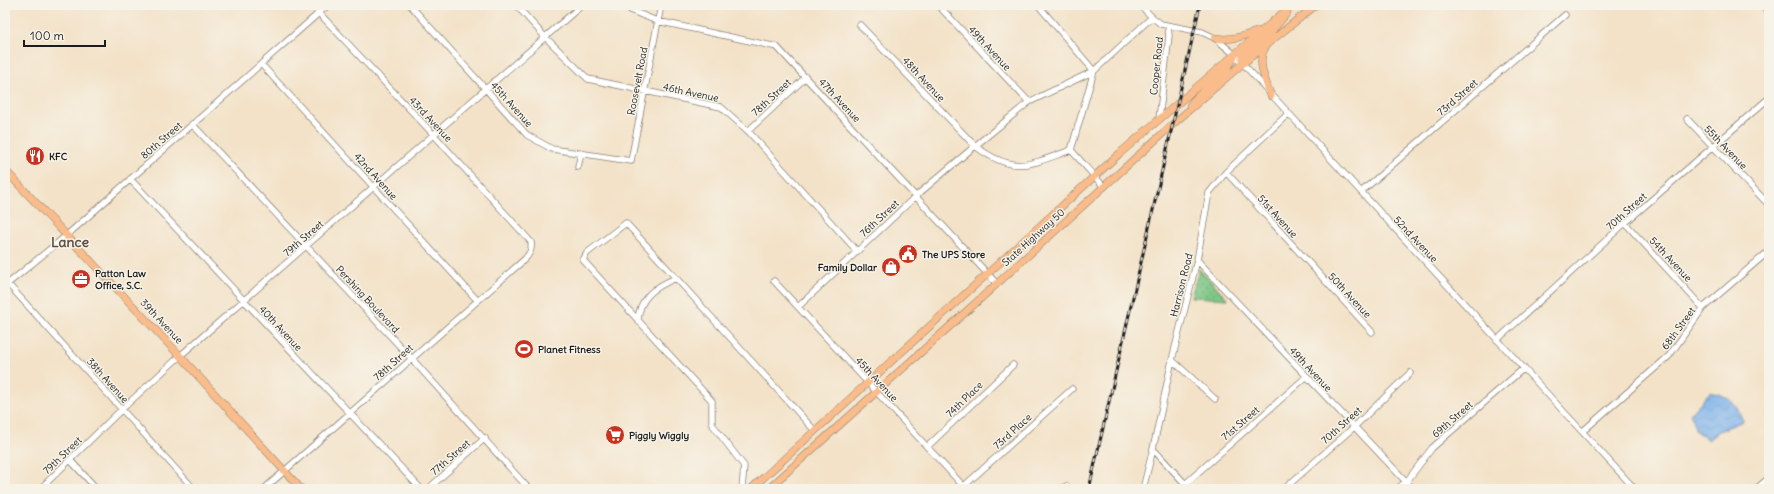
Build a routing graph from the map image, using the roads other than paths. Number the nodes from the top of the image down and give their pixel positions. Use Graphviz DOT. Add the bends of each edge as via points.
graph roads {
  1 [pos="313,5"];
  2 [pos="328,5"];
  3 [pos="410,5"];
  4 [pos="516,5"];
  5 [pos="582,5"];
  6 [pos="625,5"];
  7 [pos="661,5"];
  8 [pos="938,5"];
  9 [pos="1038,5"];
  10 [pos="1140,5"];
  11 [pos="1293,5"];
  12 [pos="1316,5"];
  13 [pos="1762,5"];
  14 [pos="1769,12"];
  15 [pos="319,13"];
  16 [pos="1565,15"];
  17 [pos="1152,17"];
  18 [pos="657,21"];
  19 [pos="860,25"];
  20 [pos="1168,26"];
  21 [pos="1263,30"];
  22 [pos="545,37"];
  23 [pos="1215,38"];
  24 [pos="1267,45"];
  25 [pos="1234,54"];
  26 [pos="261,64"];
  27 [pos="1242,64"];
  28 [pos="1094,71"];
  29 [pos="806,76"];
  30 [pos="486,88"];
  31 [pos="644,92"];
  32 [pos="1271,96"];
  33 [pos="1769,98"];
  34 [pos="1029,102"];
  35 [pos="1185,114"];
  36 [pos="1288,114"];
  37 [pos="1160,119"];
  38 [pos="1687,119"];
  39 [pos="192,124"];
  40 [pos="748,131"];
  41 [pos="434,135"];
  42 [pos="975,146"];
  43 [pos="1713,146"];
  44 [pos="1071,150"];
  45 [pos="581,153"];
  46 [pos="631,160"];
  47 [pos="578,167"];
  48 [pos="5,170"];
  49 [pos="1226,172"];
  50 [pos="1095,176"];
  51 [pos="130,179"];
  52 [pos="374,187"];
  53 [pos="1104,187"];
  54 [pos="1361,192"];
  55 [pos="916,196"];
  56 [pos="1769,205"];
  57 [pos="1625,223"];
  58 [pos="67,235"];
  59 [pos="306,247"];
  60 [pos="532,248"];
  61 [pos="857,251"];
  62 [pos="1769,251"];
  63 [pos="1197,260"];
  64 [pos="1316,271"];
  65 [pos="988,273"];
  66 [pos="676,278"];
  67 [pos="774,281"];
  68 [pos="997,284"];
  69 [pos="6,285"];
  70 [pos="477,300"];
  71 [pos="244,302"];
  72 [pos="798,306"];
  73 [pos="1703,308"];
  74 [pos="638,321"];
  75 [pos="1372,332"];
  76 [pos="1497,340"];
  77 [pos="180,356"];
  78 [pos="411,358"];
  79 [pos="1172,360"];
  80 [pos="1012,365"];
  81 [pos="1524,368"];
  82 [pos="1410,373"];
  83 [pos="1306,377"];
  84 [pos="868,383"];
  85 [pos="1072,389"];
  86 [pos="877,392"];
  87 [pos="1215,399"];
  88 [pos="122,410"];
  89 [pos="349,413"];
  90 [pos="1354,427"];
  91 [pos="1583,431"];
  92 [pos="815,432"];
  93 [pos="485,438"];
  94 [pos="927,446"];
  95 [pos="1153,449"];
  96 [pos="70,460"];
  97 [pos="284,470"];
  98 [pos="1769,478"];
  99 [pos="1407,481"];
  100 [pos="1185,484"];
  101 [pos="965,488"];
  102 [pos="40,489"];
  103 [pos="97,489"];
  104 [pos="194,489"];
  105 [pos="264,489"];
  106 [pos="301,489"];
  107 [pos="421,489"];
  108 [pos="428,489"];
  109 [pos="529,489"];
  110 [pos="742,489"];
  111 [pos="751,489"];
  112 [pos="768,489"];
  113 [pos="1142,489"];
  114 [pos="1190,489"];
  115 [pos="1284,489"];
  116 [pos="1397,489"];
  117 [pos="1414,489"];
  118 [pos="1635,489"];
  119 [pos="1756,489"];
  1 -- 15 [label="street, 43rd Avenue"];
  2 -- 15 [label="street, 80th Street"];
  3 -- 30 [label="street, 45th Avenue"];
  4 -- 22 [label="street, 46th Avenue"];
  5 -- 22 [label="street, 79th Street"];
  6 -- 18 [label="street, 47th Avenue" via="632,11"];
  7 -- 18 [label="street, Roosevelt Road"];
  8 -- 34 [label="street, 49th Avenue"];
  9 -- 28 [label="street"];
  10 -- 17 [label="street, Cooper Road"];
  11 -- 21 [label="main road, State Highway 50"];
  11 -- 27 [label="main road" via="1272,31 1242,56"];
  12 -- 24 [label="main road, State Highway 50"];
  13 -- 14 [label="street"];
  15 -- 26 [label="street, 80th Street"];
  15 -- 41 [label="street, 43rd Avenue"];
  16 -- 54 [label="street, 73rd Street"];
  17 -- 20 [label="street, Cooper Road"];
  17 -- 28 [label="street, 76th Street"];
  18 -- 29 [label="street, 47th Avenue" via="777,47"];
  18 -- 31 [label="street, Roosevelt Road"];
  19 -- 42 [label="street, 48th Avenue"];
  20 -- 23 [label="street, 52nd Avenue" via="1195,30"];
  20 -- 37 [label="street, Cooper Road"];
  21 -- 23 [label="main road" via="1238,38"];
  21 -- 25 [label="main road, State Highway 50"];
  22 -- 30 [label="street, 79th Street"];
  22 -- 31 [label="street, 46th Avenue" via="588,79"];
  23 -- 25 [label="street, 52nd Avenue"];
  24 -- 27 [label="main road, State Highway 50"];
  24 -- 32 [label="main road" via="1262,54 1262,67"];
  25 -- 27 [label="street, 52nd Avenue"];
  25 -- 35 [label="main road" via="1230,65 1198,95"];
  25 -- 37 [label="main road, State Highway 50"];
  26 -- 39 [label="street, 80th Street"];
  26 -- 52 [label="street, 42nd Avenue"];
  27 -- 32 [label="street, 52nd Avenue"];
  27 -- 35 [label="main road, State Highway 50"];
  28 -- 34 [label="street, 76th Street"];
  28 -- 44 [label="street"];
  29 -- 40 [label="street, 78th Street"];
  29 -- 55 [label="street, 47th Avenue"];
  30 -- 41 [label="street, 79th Street"];
  30 -- 45 [label="street, 45th Avenue" via="527,135 552,149"];
  31 -- 40 [label="street, 46th Avenue" via="721,107"];
  31 -- 46 [label="street, Roosevelt Road"];
  32 -- 36 [label="street, 52nd Avenue"];
  33 -- 43 [label="street, 70th Street"];
  34 -- 42 [label="street, 76th Street"];
  35 -- 53 [label="main road, State Highway 50"];
  36 -- 49 [label="street, Harrison Road"];
  36 -- 54 [label="street, 52nd Avenue"];
  37 -- 50 [label="main road, State Highway 50"];
  38 -- 43 [label="street, 55th Avenue"];
  39 -- 51 [label="street, 80th Street"];
  39 -- 59 [label="street, Pershing Boulevard"];
  40 -- 61 [label="street, 46th Avenue"];
  41 -- 52 [label="street, 79th Street"];
  41 -- 60 [label="street, 43rd Avenue" via="531,242"];
  42 -- 44 [label="street" via="991,158 1024,166"];
  42 -- 55 [label="street, 76th Street"];
  43 -- 56 [label="street, 55th Avenue"];
  43 -- 57 [label="street, 70th Street"];
  44 -- 50 [label="street"];
  45 -- 46 [label="street, 45th Avenue"];
  45 -- 47 [label="street"];
  48 -- 58 [label="main road, 39th Avenue"];
  49 -- 63 [label="street, Harrison Road" via="1210,193"];
  49 -- 64 [label="street, 51st Avenue"];
  50 -- 53 [label="street"];
  50 -- 65 [label="main road, State Highway 50"];
  51 -- 58 [label="street, 80th Street"];
  51 -- 71 [label="street, 40th Avenue"];
  52 -- 59 [label="street, 79th Street"];
  52 -- 70 [label="street, 42nd Avenue"];
  53 -- 68 [label="main road, State Highway 50"];
  54 -- 76 [label="street, 52nd Avenue"];
  55 -- 61 [label="street, 76th Street"];
  55 -- 65 [label="street, 47th Avenue"];
  57 -- 73 [label="street, 54th Avenue"];
  57 -- 76 [label="street, 70th Street"];
  58 -- 69 [label="street, 80th Street"];
  58 -- 77 [label="main road, 39th Avenue"];
  59 -- 71 [label="street, 79th Street"];
  59 -- 78 [label="street, Pershing Boulevard"];
  60 -- 70 [label="street, 78th Street" via="525,259"];
  61 -- 72 [label="street, 76th Street"];
  62 -- 73 [label="street, 68th Street"];
  63 -- 79 [label="street, Harrison Road"];
  63 -- 83 [label="street, 49th Avenue"];
  64 -- 75 [label="street, 50th Avenue"];
  65 -- 68 [label="street, 47th Avenue"];
  65 -- 84 [label="main road, State Highway 50"];
  66 -- 74 [label="street" via="656,287 648,294 638,309"];
  66 -- 74 [label="street" via="626,223 586,253 583,260"];
  66 -- 92 [label="street"];
  67 -- 72 [label="street, 45th Avenue"];
  68 -- 86 [label="main road, State Highway 50"];
  69 -- 88 [label="street, 38th Avenue"];
  70 -- 78 [label="street, 78th Street"];
  71 -- 77 [label="street, 79th Street"];
  71 -- 89 [label="street, 40th Avenue"];
  72 -- 84 [label="street, 45th Avenue"];
  73 -- 91 [label="street, 68th Street" via="1669,356"];
  74 -- 110 [label="street" via="712,401 712,424 744,466"];
  76 -- 81 [label="street, 52nd Avenue"];
  77 -- 88 [label="street, 79th Street"];
  77 -- 97 [label="main road, 39th Avenue"];
  78 -- 89 [label="street, 78th Street"];
  78 -- 93 [label="street, Pershing Boulevard"];
  79 -- 87 [label="street"];
  79 -- 95 [label="street, Harrison Road"];
  80 -- 94 [label="street, 74th Place"];
  81 -- 91 [label="street, 52nd Avenue"];
  81 -- 99 [label="street, 69th Street" via="1432,448"];
  82 -- 90 [label="street, 70th Street"];
  83 -- 90 [label="street, 49th Avenue"];
  83 -- 100 [label="street, 71st Street"];
  84 -- 86 [label="street, 45th Avenue"];
  84 -- 92 [label="main road, State Highway 50"];
  85 -- 101 [label="street, 73rd Place"];
  86 -- 94 [label="street, 45th Avenue"];
  86 -- 112 [label="main road, State Highway 50"];
  88 -- 96 [label="street, 79th Street"];
  88 -- 104 [label="street, 38th Avenue"];
  89 -- 97 [label="street, 78th Street"];
  89 -- 107 [label="street, 40th Avenue"];
  90 -- 99 [label="street, 49th Avenue"];
  90 -- 115 [label="street, 70th Street"];
  91 -- 118 [label="street, 52nd Avenue"];
  92 -- 111 [label="main road, State Highway 50"];
  93 -- 108 [label="street, 77th Street"];
  93 -- 109 [label="street, Pershing Boulevard"];
  94 -- 101 [label="street, 45th Avenue"];
  95 -- 100 [label="street"];
  95 -- 113 [label="street, Harrison Road"];
  96 -- 102 [label="street, 79th Street"];
  96 -- 103 [label="street"];
  97 -- 105 [label="street, 78th Street"];
  97 -- 106 [label="main road, 39th Avenue"];
  98 -- 119 [label="street"];
  99 -- 116 [label="street, 69th Street"];
  99 -- 117 [label="street, 49th Avenue"];
  100 -- 114 [label="street"];
}
